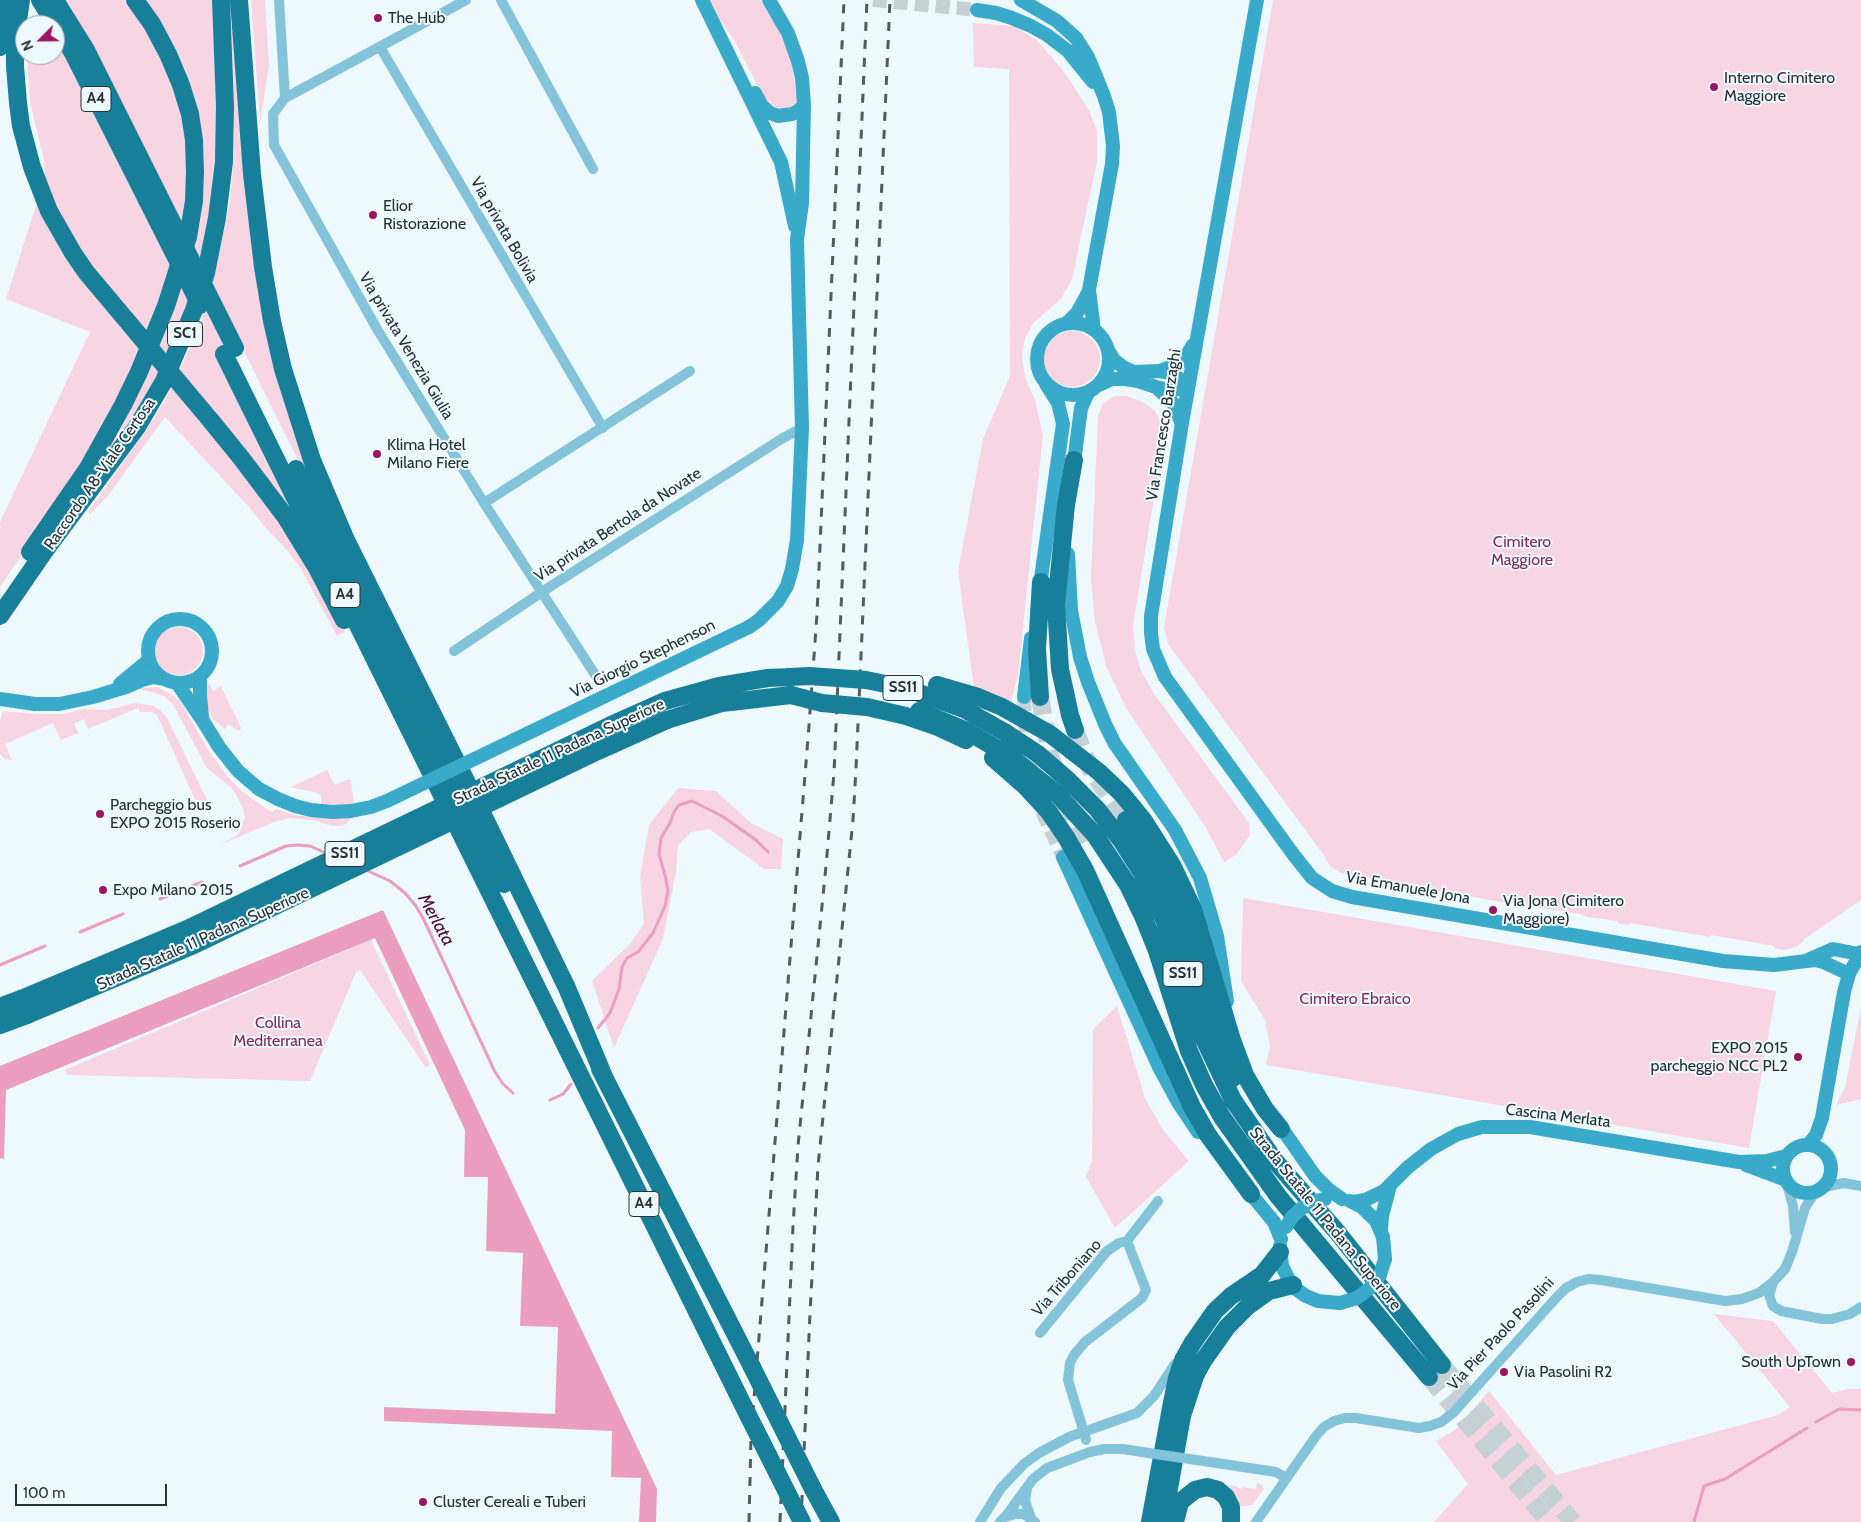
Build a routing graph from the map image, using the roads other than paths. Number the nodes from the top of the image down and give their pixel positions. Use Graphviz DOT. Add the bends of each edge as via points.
graph roads {
  1 [pos="9,0"];
  2 [pos="21,0"];
  3 [pos="40,0"];
  4 [pos="55,0"];
  5 [pos="135,0"];
  6 [pos="221,0"];
  7 [pos="239,0"];
  8 [pos="279,0"];
  9 [pos="466,0"];
  10 [pos="501,0"];
  11 [pos="702,0"];
  12 [pos="769,0"];
  13 [pos="1021,0"];
  14 [pos="1257,0"];
  15 [pos="977,10"];
  16 [pos="716,29"];
  17 [pos="0,47"];
  18 [pos="380,47"];
  19 [pos="1104,96"];
  20 [pos="285,98"];
  21 [pos="804,104"];
  22 [pos="593,169"];
  23 [pos="153,197"];
  24 [pos="797,239"];
  25 [pos="1089,290"];
  26 [pos="1067,323"];
  27 [pos="1094,330"];
  28 [pos="1197,338"];
  29 [pos="1108,350"];
  30 [pos="230,351"];
  31 [pos="690,371"];
  32 [pos="1159,371"];
  33 [pos="1046,384"];
  34 [pos="1188,385"];
  35 [pos="1156,388"];
  36 [pos="1093,389"];
  37 [pos="1182,423"];
  38 [pos="603,428"];
  39 [pos="802,428"];
  40 [pos="1074,460"];
  41 [pos="484,503"];
  42 [pos="1041,582"];
  43 [pos="542,591"];
  44 [pos="0,596"];
  45 [pos="0,616"];
  46 [pos="454,651"];
  47 [pos="149,660"];
  48 [pos="200,676"];
  49 [pos="596,676"];
  50 [pos="790,677"];
  51 [pos="171,681"];
  52 [pos="112,691"];
  53 [pos="791,695"];
  54 [pos="1032,697"];
  55 [pos="0,699"];
  56 [pos="203,721"];
  57 [pos="1075,730"];
  58 [pos="1126,820"];
  59 [pos="1270,823"];
  60 [pos="462,838"];
  61 [pos="1087,849"];
  62 [pos="1063,856"];
  63 [pos="1860,953"];
  64 [pos="1807,960"];
  65 [pos="1849,974"];
  66 [pos="0,1007"];
  67 [pos="24,1007"];
  68 [pos="0,1025"];
  69 [pos="606,1079"];
  70 [pos="1822,1118"];
  71 [pos="1281,1129"];
  72 [pos="1808,1145"];
  73 [pos="1824,1152"];
  74 [pos="1786,1156"];
  75 [pos="1739,1162"];
  76 [pos="1786,1182"];
  77 [pos="1390,1186"];
  78 [pos="1861,1186"];
  79 [pos="1819,1189"];
  80 [pos="1251,1194"];
  81 [pos="1278,1196"];
  82 [pos="1158,1201"];
  83 [pos="1348,1201"];
  84 [pos="1381,1230"];
  85 [pos="1338,1233"];
  86 [pos="1795,1238"];
  87 [pos="1282,1239"];
  88 [pos="1127,1241"];
  89 [pos="1773,1282"];
  90 [pos="1293,1285"];
  91 [pos="1861,1306"];
  92 [pos="1203,1327"];
  93 [pos="1040,1333"];
  94 [pos="1442,1365"];
  95 [pos="1428,1377"];
  96 [pos="1090,1452"];
  97 [pos="1286,1478"];
  98 [pos="1028,1485"];
  99 [pos="1033,1520"];
  100 [pos="1001,1521"];
  101 [pos="802,1522"];
  102 [pos="830,1522"];
  103 [pos="980,1522"];
  104 [pos="1150,1522"];
  105 [pos="1164,1522"];
  106 [pos="1175,1522"];
  107 [pos="1231,1522"];
  108 [pos="1256,1522"];
  1 -- 17 [label="highway"];
  2 -- 60 [label="highway, bridge" via="15,41 21,126 49,211 86,272 212,422 263,486 302,543"];
  3 -- 23 [label="highway, A4" via="64,36"];
  4 -- 23 [label="highway, A4" via="86,50"];
  5 -- 44 [label="highway" via="168,54 190,114 195,172 188,237 155,334 110,430"];
  6 -- 45 [label="highway, Raccordo A8-Viale Certosa / SC1" via="225,106 223,169 206,273 194,310 164,381 137,427"];
  7 -- 69 [label="highway" via="252,174 263,268 283,369 312,460 346,540 567,988"];
  8 -- 20 [label="street"];
  9 -- 18 [label="street"];
  10 -- 22 [label="street"];
  11 -- 16 [label="street, Via Giorgio Stephenson"];
  12 -- 21 [label="street, Via Giorgio Stephenson" via="788,32 798,60"];
  13 -- 19 [label="street" via="1058,21 1076,38 1088,57"];
  14 -- 28 [label="street, Via Francesco Barzaghi"];
  15 -- 19 [label="street" via="1012,18 1047,35 1068,50"];
  16 -- 21 [label="street" via="734,51 756,96 770,113 778,116 792,114"];
  16 -- 24 [label="street, Via Giorgio Stephenson" via="781,162"];
  18 -- 20 [label="street"];
  18 -- 38 [label="street, Via privata Bolivia"];
  19 -- 25 [label="street" via="1112,130 1112,164"];
  20 -- 41 [label="street, Via privata Venezia Giulia" via="273,114 274,145 377,329"];
  21 -- 24 [label="street, Via Giorgio Stephenson" via="802,203"];
  23 -- 30 [label="highway, A4, bridge"];
  24 -- 39 [label="street, Via Giorgio Stephenson"];
  25 -- 26 [label="street" via="1077,313"];
  25 -- 27 [label="street"];
  26 -- 27 [label="street" via="1081,324"];
  26 -- 33 [label="street" via="1055,327 1039,345 1038,369"];
  27 -- 29 [label="street"];
  28 -- 32 [label="street" via="1185,358"];
  28 -- 34 [label="street, Via Francesco Barzaghi"];
  29 -- 32 [label="street" via="1123,368 1134,372"];
  29 -- 36 [label="street" via="1106,375"];
  30 -- 60 [label="highway, A4"];
  30 -- 69 [label="highway, A4"];
  31 -- 38 [label="street"];
  32 -- 34 [label="street" via="1171,373"];
  33 -- 36 [label="street" via="1063,394 1075,396"];
  33 -- 42 [label="street" via="1058,403 1063,424"];
  34 -- 35 [label="street" via="1170,390"];
  34 -- 37 [label="street, Via Francesco Barzaghi"];
  35 -- 36 [label="street" via="1138,381 1112,379"];
  35 -- 37 [label="street" via="1175,405"];
  36 -- 40 [label="street" via="1081,408"];
  37 -- 59 [label="street, Via Francesco Barzaghi" via="1151,616 1153,649 1165,678"];
  38 -- 41 [label="street"];
  39 -- 43 [label="street, Via privata Bertola da Novate"];
  39 -- 56 [label="street, Via Giorgio Stephenson, bridge" via="797,540 792,569 778,601 749,627 388,801 351,811 295,806 259,788 238,771 218,747"];
  40 -- 57 [label="highway" via="1056,585 1056,612 1060,669"];
  40 -- 71 [label="street" via="1068,540 1069,589 1074,632 1088,682 1116,744 1174,830 1200,878 1212,916 1236,1036 1254,1081"];
  41 -- 43 [label="street, Via privata Venezia Giulia"];
  42 -- 54 [label="highway"];
  43 -- 46 [label="street, Via privata Bertola da Novate"];
  43 -- 49 [label="street, Via privata Venezia Giulia"];
  47 -- 48 [label="street" via="149,644 159,626 175,620 191,621 204,631 211,647 209,662"];
  47 -- 51 [label="street" via="155,671"];
  47 -- 52 [label="street"];
  48 -- 51 [label="street" via="189,682"];
  48 -- 56 [label="street, Via Giorgio Stephenson"];
  50 -- 67 [label="highway, Strada Statale 11 Padana Superiore / SS11, bridge" via="719,686 678,696 642,710"];
  50 -- 71 [label="highway, bridge" via="827,670 868,672 978,697 1050,734 1090,763 1128,800 1159,842 1180,880 1199,925 1227,1025 1246,1075 1264,1109"];
  50 -- 85 [label="highway, Strada Statale 11 Padana Superiore / SS11, bridge" via="866,680 905,688 964,709 1043,759 1082,794 1109,824 1150,889 1164,919 1203,1037 1242,1116 1266,1150"];
  51 -- 52 [label="street" via="153,677"];
  51 -- 56 [label="street, Via Giorgio Stephenson"];
  52 -- 55 [label="street" via="58,704"];
  53 -- 67 [label="highway, Strada Statale 11 Padana Superiore / SS11, bridge" via="722,704 686,713 649,728 194,945"];
  53 -- 80 [label="highway, bridge" via="822,703 887,711 930,724 979,748 1025,786 1058,825 1075,852 1192,1107"];
  53 -- 81 [label="highway, Strada Statale 11 Padana Superiore / SS11, bridge" via="865,698 934,716 1011,757 1071,807 1121,872 1136,900 1200,1076 1222,1117"];
  58 -- 85 [label="highway" via="1152,859 1175,906 1219,1040 1244,1102"];
  59 -- 64 [label="street, Via Emanuele Jona" via="1312,878 1342,894 1723,961 1774,965"];
  60 -- 101 [label="highway, A4, bridge"];
  61 -- 81 [label="highway" via="1207,1107 1226,1137"];
  62 -- 80 [label="street" via="1178,1102 1207,1144"];
  63 -- 64 [label="street, Via Emanuele Jona" via="1833,949"];
  63 -- 65 [label="street, Via Emanuele Jona"];
  64 -- 65 [label="street, Via Emanuele Jona" via="1823,962"];
  65 -- 70 [label="street"];
  66 -- 67 [label="highway, SS11"];
  67 -- 68 [label="highway, SS11"];
  69 -- 102 [label="highway, A4, bridge"];
  70 -- 72 [label="street" via="1816,1136"];
  70 -- 73 [label="street"];
  71 -- 83 [label="street" via="1321,1183"];
  72 -- 73 [label="street"];
  72 -- 74 [label="street" via="1800,1146"];
  73 -- 79 [label="street" via="1831,1170 1829,1179"];
  74 -- 75 [label="street, Cascina Merlata"];
  74 -- 76 [label="street" via="1783,1164"];
  75 -- 76 [label="street, Cascina Merlata"];
  75 -- 77 [label="street, Cascina Merlata" via="1530,1127 1494,1126 1458,1134 1431,1149"];
  76 -- 79 [label="street" via="1805,1193"];
  76 -- 86 [label="street, Via Pier Paolo Pasolini" via="1793,1206"];
  77 -- 83 [label="street" via="1372,1197"];
  77 -- 84 [label="street"];
  78 -- 79 [label="street" via="1844,1184"];
  79 -- 86 [label="street, Via Pier Paolo Pasolini" via="1805,1208"];
  80 -- 87 [label="street" via="1274,1222"];
  81 -- 95 [label="highway, Strada Statale 11 Padana Superiore / SS11"];
  82 -- 88 [label="street, Via Triboniano"];
  83 -- 84 [label="street" via="1370,1213"];
  83 -- 87 [label="street, bridge" via="1314,1201 1292,1217"];
  84 -- 90 [label="street, bridge" via="1385,1259 1380,1275 1357,1298 1326,1303 1312,1299"];
  85 -- 94 [label="highway, Strada Statale 11 Padana Superiore / SS11"];
  86 -- 89 [label="street, Via Pier Paolo Pasolini" via="1789,1261"];
  87 -- 90 [label="street" via="1282,1266"];
  87 -- 92 [label="highway" via="1262,1275 1231,1296"];
  88 -- 93 [label="street, Via Triboniano" via="1107,1251"];
  88 -- 96 [label="street, bridge" via="1146,1290 1142,1298 1085,1342 1070,1363 1068,1380"];
  89 -- 91 [label="street" via="1769,1295 1773,1306 1780,1311 1832,1319 1850,1314"];
  89 -- 97 [label="street, Via Pier Paolo Pasolini" via="1750,1297 1732,1301 1601,1280 1577,1282 1556,1298 1453,1413 1441,1422 1419,1428 1356,1418 1334,1421 1316,1436"];
  90 -- 105 [label="highway" via="1269,1291 1248,1306 1227,1327 1203,1361 1182,1416"];
  92 -- 103 [label="street" via="1147,1405 1137,1413 1069,1437 1039,1453 1000,1488"];
  92 -- 104 [label="highway" via="1177,1378"];
  96 -- 97 [label="street, bridge" via="1113,1449 1142,1452 1276,1472"];
  96 -- 98 [label="street" via="1047,1468"];
  97 -- 108 [label="street, Via Pier Paolo Pasolini"];
  98 -- 99 [label="street" via="1026,1501"];
  98 -- 100 [label="street"];
  99 -- 100 [label="street" via="1024,1514 1016,1514"];
  106 -- 107 [label="highway" via="1180,1502 1195,1490 1207,1487 1226,1497 1232,1507"];
}
